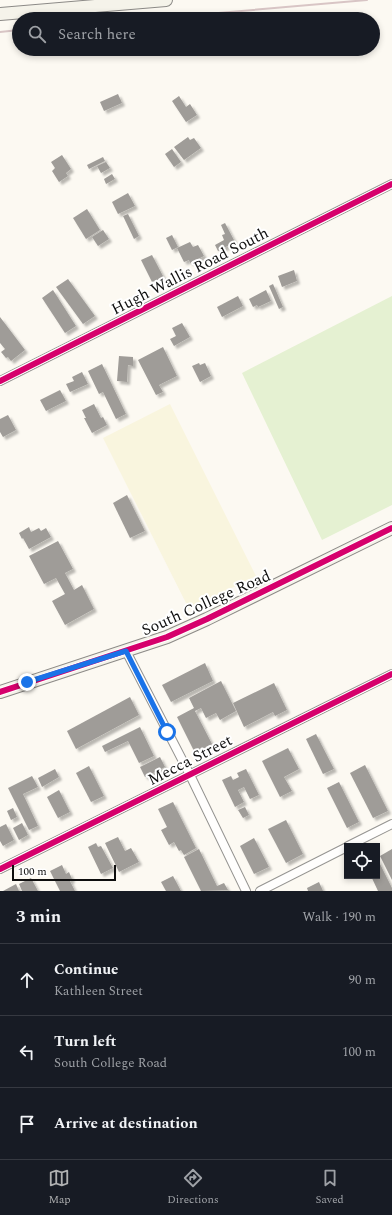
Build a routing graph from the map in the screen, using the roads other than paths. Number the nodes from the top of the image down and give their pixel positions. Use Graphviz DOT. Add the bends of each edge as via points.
graph roads {
  1 [pos="166,0"];
  2 [pos="24,12"];
  3 [pos="12,13"];
  4 [pos="0,14"];
  5 [pos="392,184"];
  6 [pos="0,381"];
  7 [pos="392,528"];
  8 [pos="126,651"];
  9 [pos="392,674"];
  10 [pos="0,692"];
  11 [pos="190,775"];
  12 [pos="392,824"];
  13 [pos="354,843"];
  14 [pos="344,848"];
  15 [pos="0,869"];
  16 [pos="246,891"];
  17 [pos="260,891"];
  1 -- 2 [label="street"];
  3 -- 4 [label="street"];
  5 -- 6 [label="street, Hugh Wallis Road South"];
  7 -- 8 [label="street, South College Road" via="207,620"];
  8 -- 10 [label="street, South College Road"];
  8 -- 11 [label="street"];
  9 -- 11 [label="street, Mecca Street"];
  11 -- 15 [label="street, Mecca Street"];
  11 -- 16 [label="street"];
  12 -- 13 [label="street"];
  14 -- 17 [label="street"];
}
